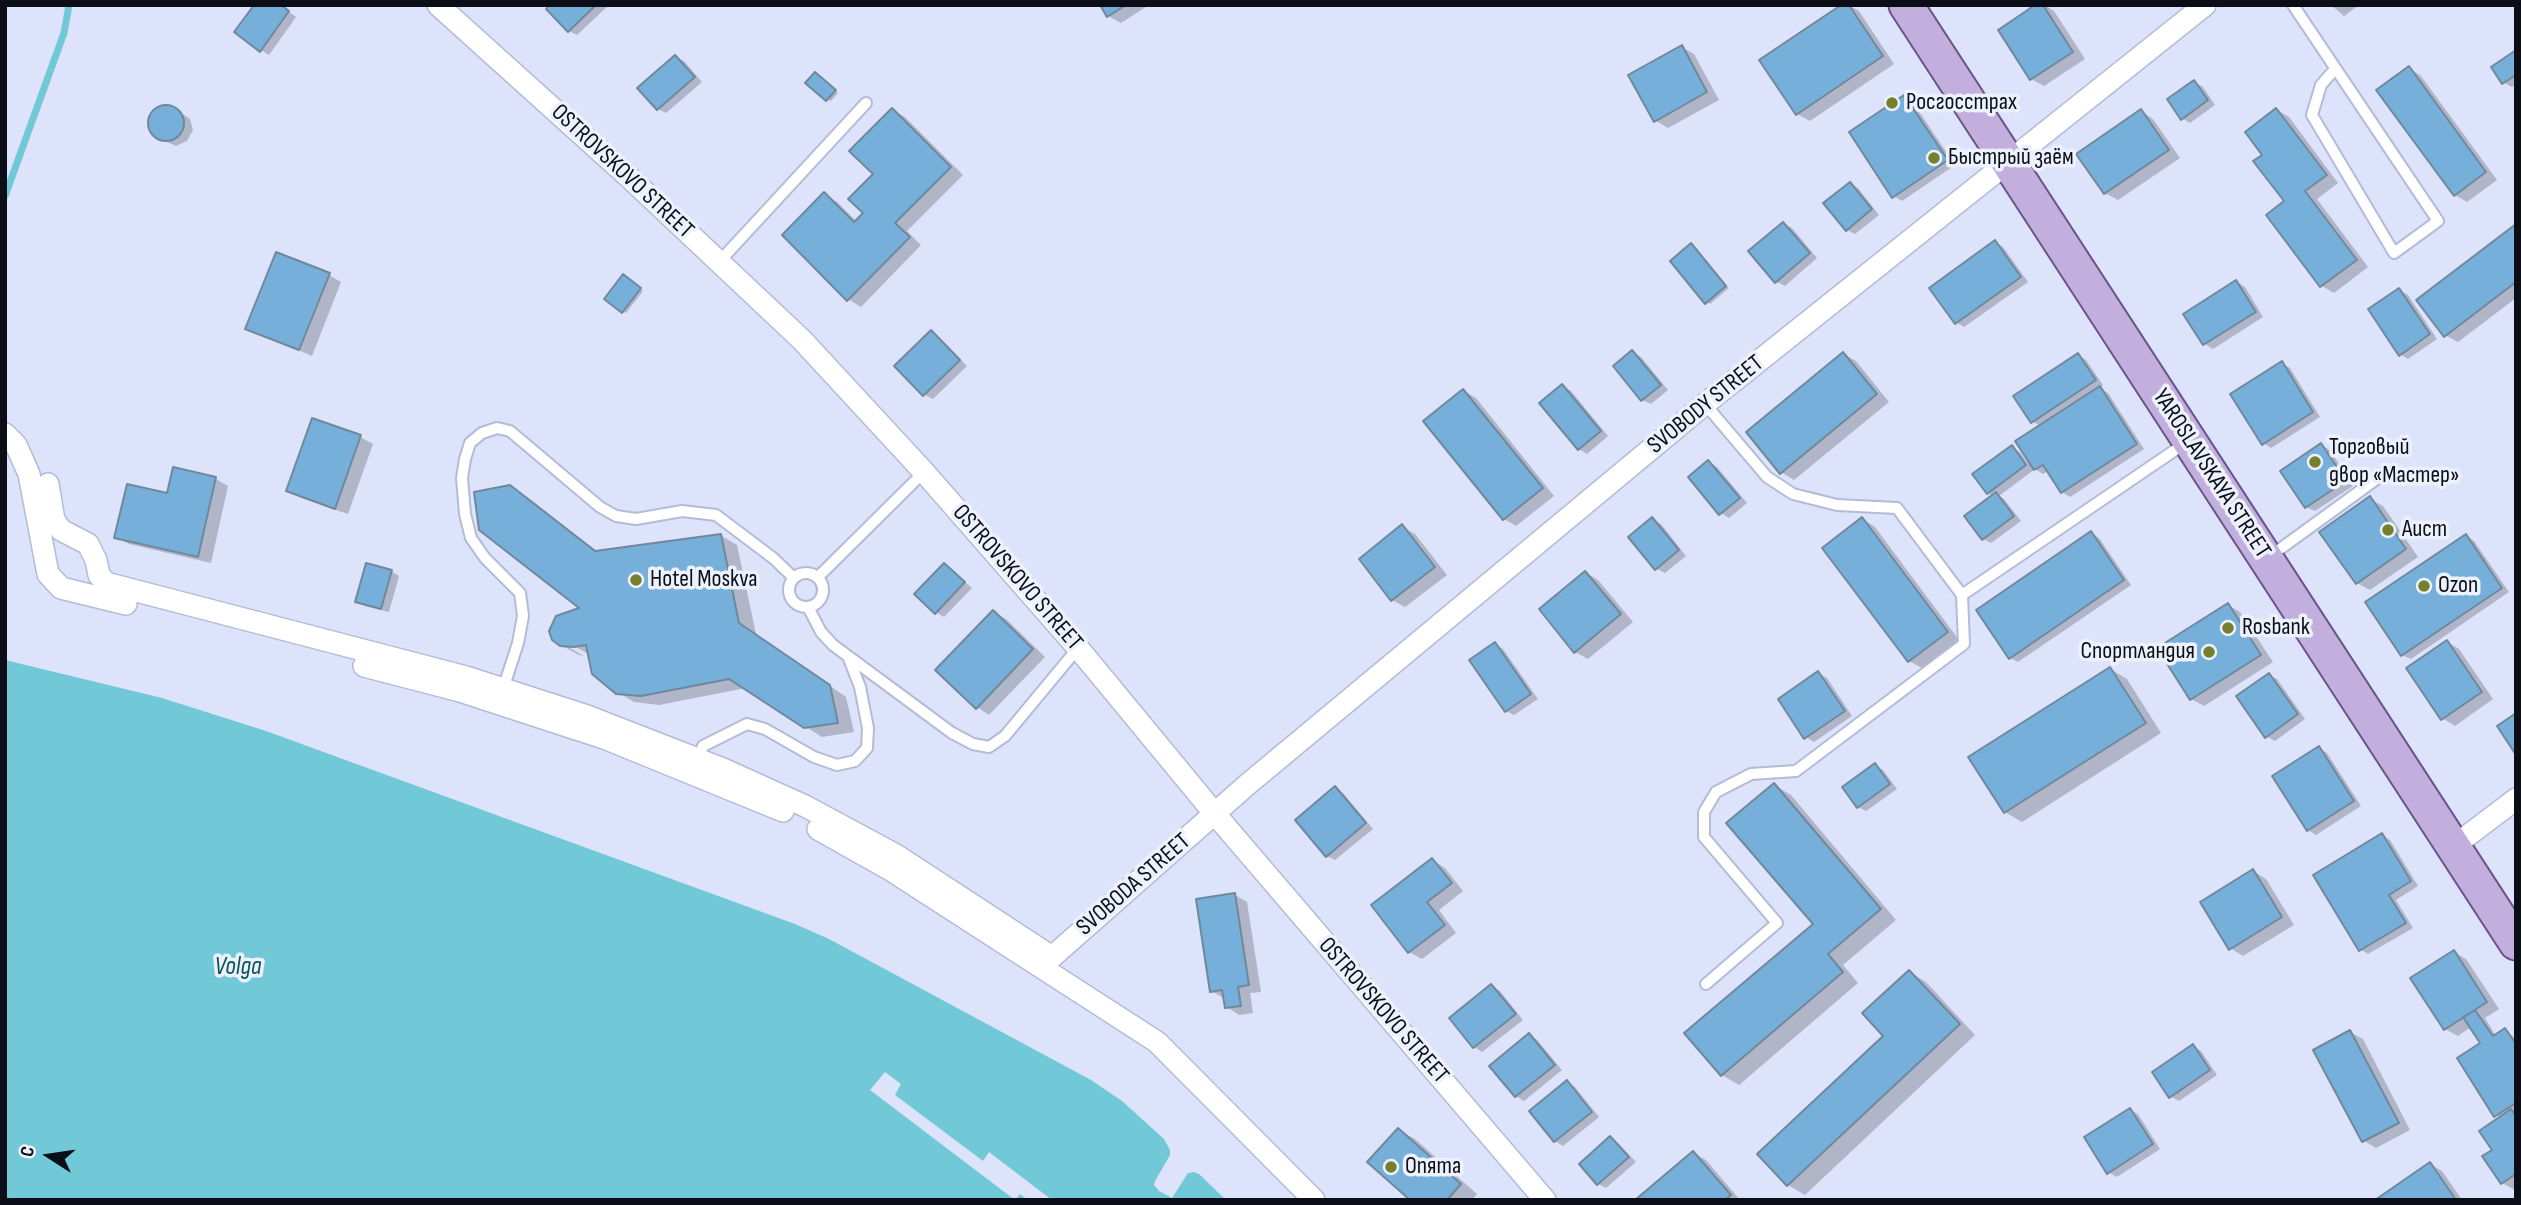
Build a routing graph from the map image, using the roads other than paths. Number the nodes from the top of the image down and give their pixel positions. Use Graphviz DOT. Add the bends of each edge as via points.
graph roads {
  1 [pos="438,5"];
  2 [pos="1906,5"];
  3 [pos="2205,5"];
  4 [pos="2294,5"];
  5 [pos="2335,69"];
  6 [pos="866,103"];
  7 [pos="2008,163"];
  8 [pos="719,262"];
  9 [pos="1705,404"];
  10 [pos="5,434"];
  11 [pos="2190,440"];
  12 [pos="924,471"];
  13 [pos="2382,475"];
  14 [pos="48,484"];
  15 [pos="2267,558"];
  16 [pos="818,577"];
  17 [pos="794,578"];
  18 [pos="1962,595"];
  19 [pos="808,607"];
  20 [pos="1078,648"];
  21 [pos="848,656"];
  22 [pos="503,689"];
  23 [pos="698,759"];
  24 [pos="2516,799"];
  25 [pos="1215,814"];
  26 [pos="2454,846"];
  27 [pos="2516,943"];
  28 [pos="1706,984"];
  29 [pos="1314,1200"];
  30 [pos="1545,1200"];
  1 -- 8 [label="street, OSTROVSKOVO STREET"];
  2 -- 7 [label="main road, YAROSLAVSKAYA STREET"];
  3 -- 7 [label="street, SVOBODY STREET"];
  4 -- 5 [label="lane"];
  5 -- 5 [label="lane" via="2321,85 2312,115 2394,253 2438,221"];
  6 -- 8 [label="lane"];
  7 -- 9 [label="street, SVOBODY STREET"];
  7 -- 11 [label="main road, YAROSLAVSKAYA STREET"];
  8 -- 12 [label="street, OSTROVSKOVO STREET" via="802,340"];
  9 -- 18 [label="lane" via="1767,477 1793,494 1837,505 1897,508"];
  9 -- 25 [label="street, SVOBODY STREET"];
  10 -- 29 [label="street" via="16,445 29,474 48,574 61,588 467,693 604,738 800,819 889,869 1157,1042"];
  11 -- 15 [label="main road, YAROSLAVSKAYA STREET"];
  11 -- 18 [label="lane"];
  12 -- 16 [label="lane"];
  12 -- 20 [label="street, OSTROVSKOVO STREET"];
  13 -- 15 [label="lane"];
  14 -- 22 [label="street" via="54,520 61,530 89,544 106,583"];
  15 -- 26 [label="main road, YAROSLAVSKAYA STREET"];
  16 -- 17 [label="lane" via="806,573"];
  16 -- 19 [label="lane" via="824,587 822,598"];
  17 -- 19 [label="lane" via="789,587 791,598"];
  17 -- 22 [label="lane" via="716,514 682,511 636,519 616,516 510,431 497,428 482,433 470,443 465,459 465,514 471,538 520,593 523,616"];
  18 -- 28 [label="lane" via="1964,644 1796,771 1751,774 1716,792 1704,812 1704,837 1777,923"];
  19 -- 21 [label="lane" via="821,632"];
  20 -- 21 [label="lane" via="1005,736 989,747 952,733"];
  20 -- 25 [label="street, OSTROVSKOVO STREET"];
  21 -- 23 [label="lane" via="869,728 867,748 855,761 837,765 747,724 703,746"];
  22 -- 23 [label="street"];
  23 -- 25 [label="street, SVOBODA STREET" via="806,807 896,855 1052,957"];
  24 -- 26 [label="street"];
  25 -- 30 [label="street, OSTROVSKOVO STREET"];
  26 -- 27 [label="main road, YAROSLAVSKAYA STREET"];
}
